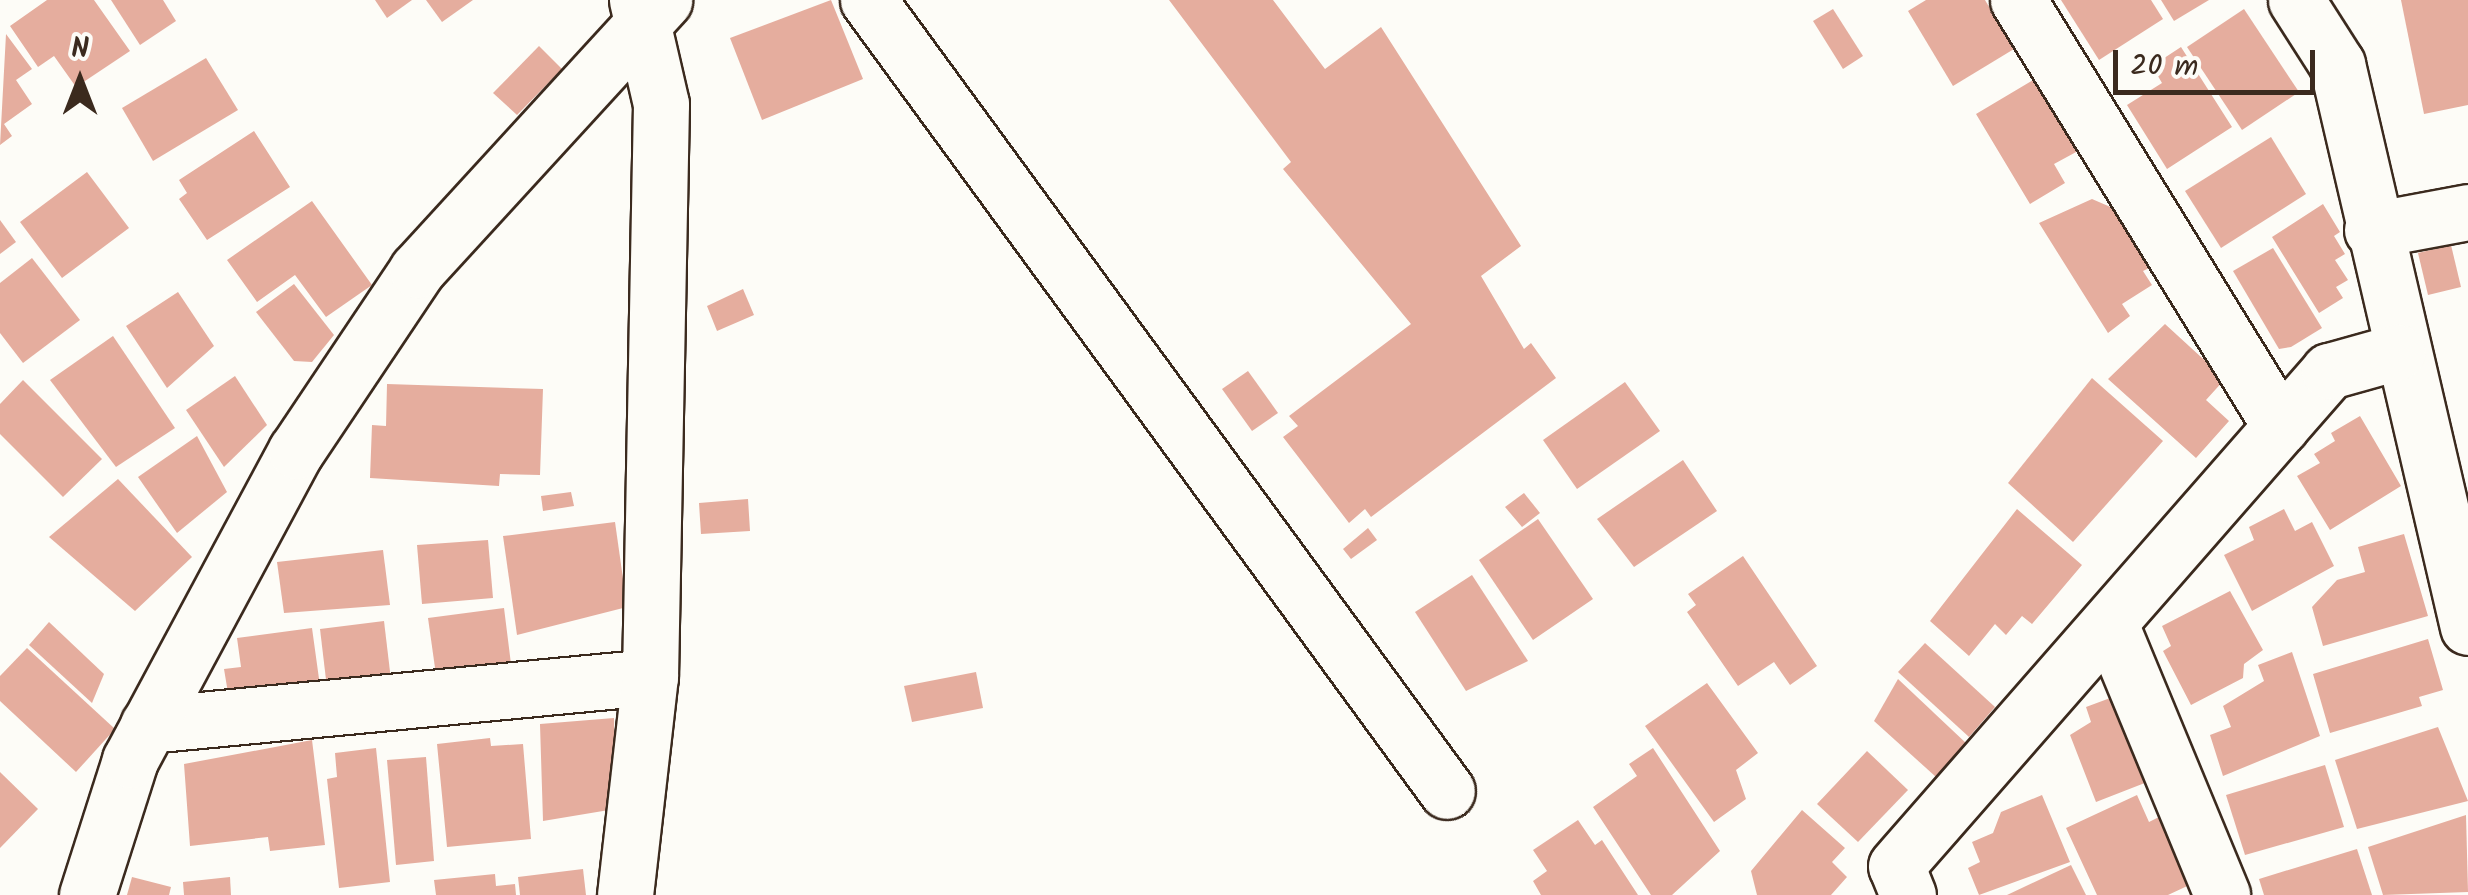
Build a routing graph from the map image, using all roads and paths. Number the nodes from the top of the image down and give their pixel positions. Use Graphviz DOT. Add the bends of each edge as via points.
graph roads {
  1 [pos="868,0"];
  2 [pos="2018,0"];
  3 [pos="2296,0"];
  4 [pos="650,5"];
  5 [pos="2468,212"];
  6 [pos="2372,230"];
  7 [pos="2397,352"];
  8 [pos="2281,427"];
  9 [pos="2110,624"];
  10 [pos="2468,628"];
  11 [pos="650,677"];
  12 [pos="148,725"];
  13 [pos="1447,791"];
  14 [pos="87,895"];
  15 [pos="624,895"];
  16 [pos="1908,895"];
  17 [pos="2222,895"];
  1 -- 13 [label="street"];
  2 -- 8 [label="street"];
  3 -- 6 [label="street" via="2337,64"];
  4 -- 11 [label="street" via="662,104"];
  4 -- 12 [label="street" via="418,270 296,451"];
  5 -- 6 [label="street"];
  6 -- 7 [label="street"];
  7 -- 8 [label="street" via="2329,371"];
  7 -- 10 [label="street"];
  8 -- 9 [label="street"];
  9 -- 16 [label="street" via="1896,866"];
  9 -- 17 [label="street"];
  11 -- 12 [label="street"];
  11 -- 15 [label="street"];
  12 -- 14 [label="street"];
}
